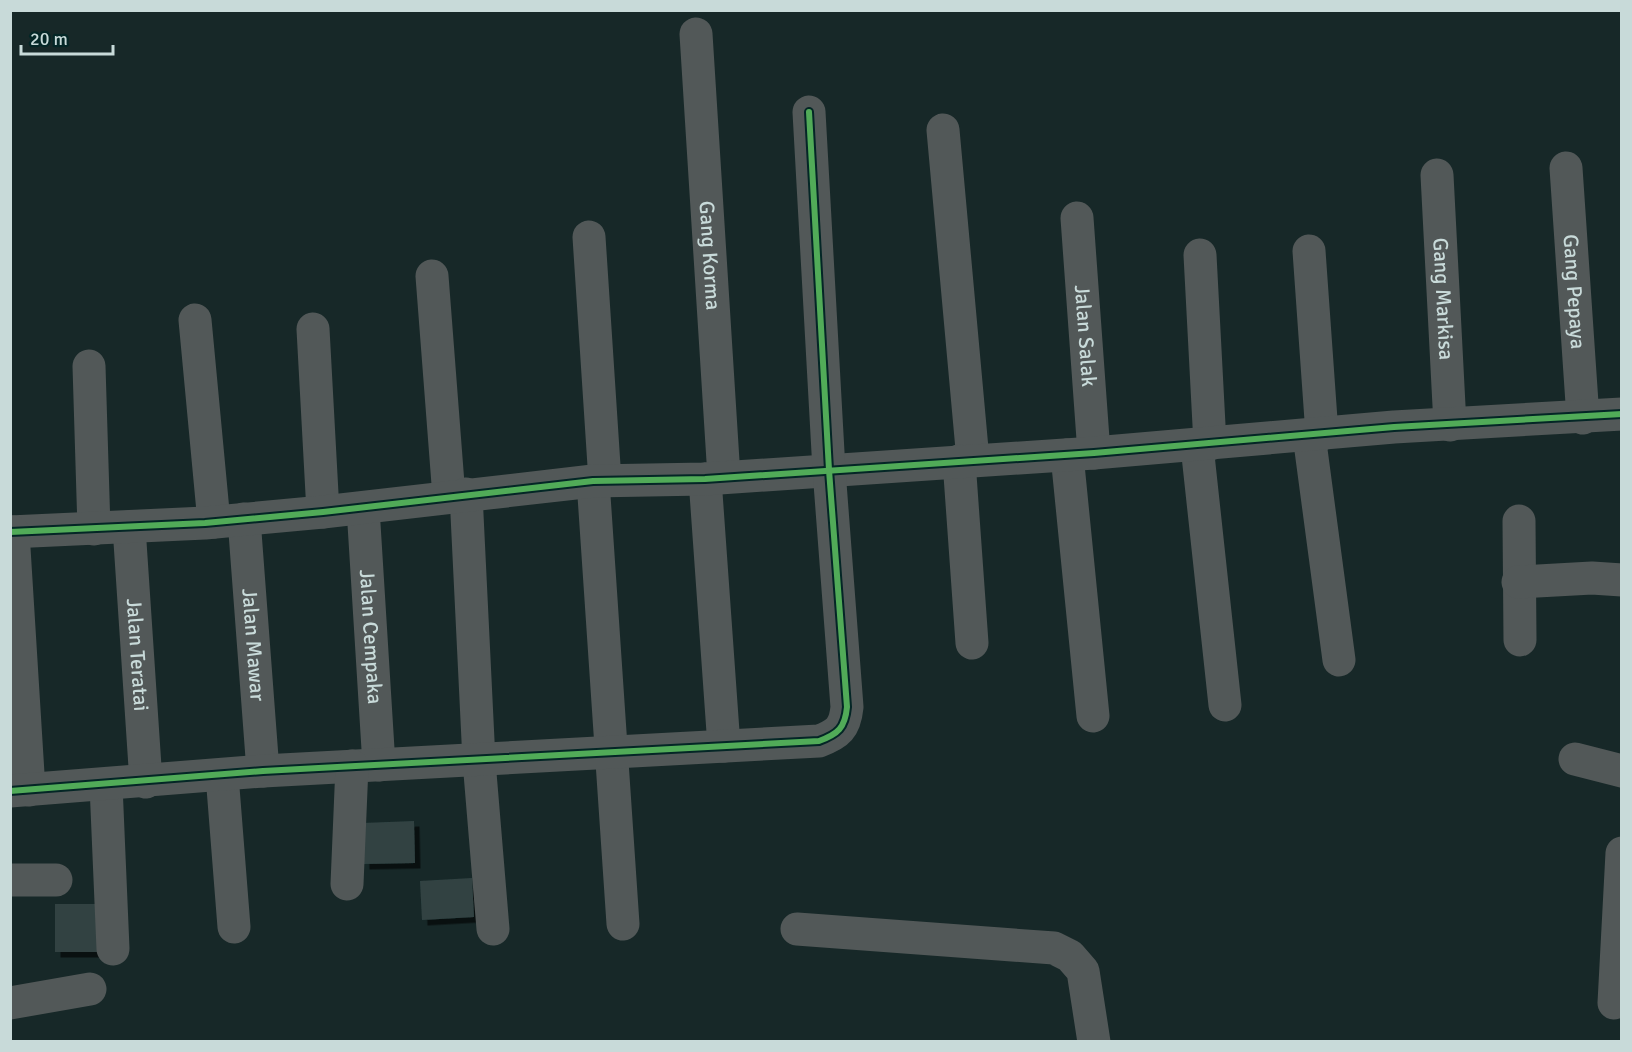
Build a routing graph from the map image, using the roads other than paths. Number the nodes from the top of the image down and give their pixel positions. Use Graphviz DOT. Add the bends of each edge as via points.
graph roads {
  1 [pos="696,34"];
  2 [pos="809,112"];
  3 [pos="943,130"];
  4 [pos="1566,168"];
  5 [pos="1437,174"];
  6 [pos="1077,218"];
  7 [pos="589,237"];
  8 [pos="1310,251"];
  9 [pos="1200,255"];
  10 [pos="432,276"];
  11 [pos="195,320"];
  12 [pos="313,329"];
  13 [pos="89,366"];
  14 [pos="1622,414"];
  15 [pos="1583,418"];
  16 [pos="1450,425"];
  17 [pos="1316,434"];
  18 [pos="1203,445"];
  19 [pos="1081,454"];
  20 [pos="966,461"];
  21 [pos="829,470"];
  22 [pos="715,478"];
  23 [pos="599,481"];
  24 [pos="458,495"];
  25 [pos="363,508"];
  26 [pos="323,512"];
  27 [pos="229,520"];
  28 [pos="1519,521"];
  29 [pos="129,527"];
  30 [pos="94,529"];
  31 [pos="12,532"];
  32 [pos="1622,580"];
  33 [pos="1518,582"];
  34 [pos="1521,640"];
  35 [pos="972,643"];
  36 [pos="1339,660"];
  37 [pos="1225,705"];
  38 [pos="1094,716"];
  39 [pos="724,746"];
  40 [pos="610,754"];
  41 [pos="1575,759"];
  42 [pos="479,761"];
  43 [pos="366,765"];
  44 [pos="262,771"];
  45 [pos="1622,771"];
  46 [pos="222,775"];
  47 [pos="146,782"];
  48 [pos="106,785"];
  49 [pos="20,790"];
  50 [pos="1622,853"];
  51 [pos="10,880"];
  52 [pos="56,880"];
  53 [pos="347,884"];
  54 [pos="622,924"];
  55 [pos="234,927"];
  56 [pos="493,929"];
  57 [pos="797,929"];
  58 [pos="1619,942"];
  59 [pos="113,949"];
  60 [pos="90,989"];
  61 [pos="10,1003"];
  62 [pos="1614,1003"];
  63 [pos="1094,1041"];
  1 -- 22 [label="street, Gang Korma"];
  2 -- 21 [label="street"];
  3 -- 20 [label="street"];
  4 -- 15 [label="street, Gang Pepaya"];
  5 -- 16 [label="street, Gang Markisa"];
  6 -- 19 [label="street, Jalan Salak"];
  7 -- 23 [label="street"];
  8 -- 17 [label="street"];
  9 -- 18 [label="street"];
  10 -- 24 [label="street"];
  11 -- 27 [label="street, Jalan Mawar"];
  12 -- 26 [label="street"];
  13 -- 30 [label="street"];
  14 -- 15 [label="street"];
  15 -- 16 [label="street"];
  16 -- 17 [label="street"];
  17 -- 18 [label="street"];
  17 -- 36 [label="street"];
  18 -- 19 [label="street"];
  18 -- 37 [label="street"];
  19 -- 20 [label="street"];
  19 -- 38 [label="street, Jalan Salak"];
  20 -- 21 [label="street"];
  20 -- 35 [label="street"];
  21 -- 22 [label="street"];
  21 -- 39 [label="street" via="845,721 837,735 819,741"];
  22 -- 23 [label="street"];
  22 -- 39 [label="street, Gang Korma"];
  23 -- 24 [label="street"];
  23 -- 40 [label="street"];
  24 -- 25 [label="street"];
  24 -- 42 [label="street"];
  25 -- 26 [label="street"];
  25 -- 43 [label="street, Jalan Cempaka"];
  26 -- 27 [label="street"];
  27 -- 29 [label="street"];
  27 -- 44 [label="street, Jalan Mawar"];
  28 -- 33 [label="street"];
  29 -- 30 [label="street"];
  29 -- 47 [label="street, Jalan Teratai"];
  30 -- 31 [label="street"];
  31 -- 49 [label="street"];
  32 -- 33 [label="street"];
  33 -- 34 [label="street"];
  39 -- 40 [label="street"];
  40 -- 42 [label="street"];
  40 -- 54 [label="street"];
  41 -- 45 [label="street"];
  42 -- 43 [label="street"];
  42 -- 56 [label="street"];
  43 -- 44 [label="street"];
  43 -- 53 [label="street, Jalan Cempaka"];
  44 -- 46 [label="street"];
  46 -- 47 [label="street"];
  46 -- 55 [label="street"];
  47 -- 48 [label="street"];
  48 -- 49 [label="street"];
  48 -- 59 [label="street"];
  50 -- 58 [label="street"];
  51 -- 52 [label="street"];
  57 -- 63 [label="street" via="1054,948 1070,956 1083,971"];
  58 -- 62 [label="street"];
  60 -- 61 [label="street"];
}
